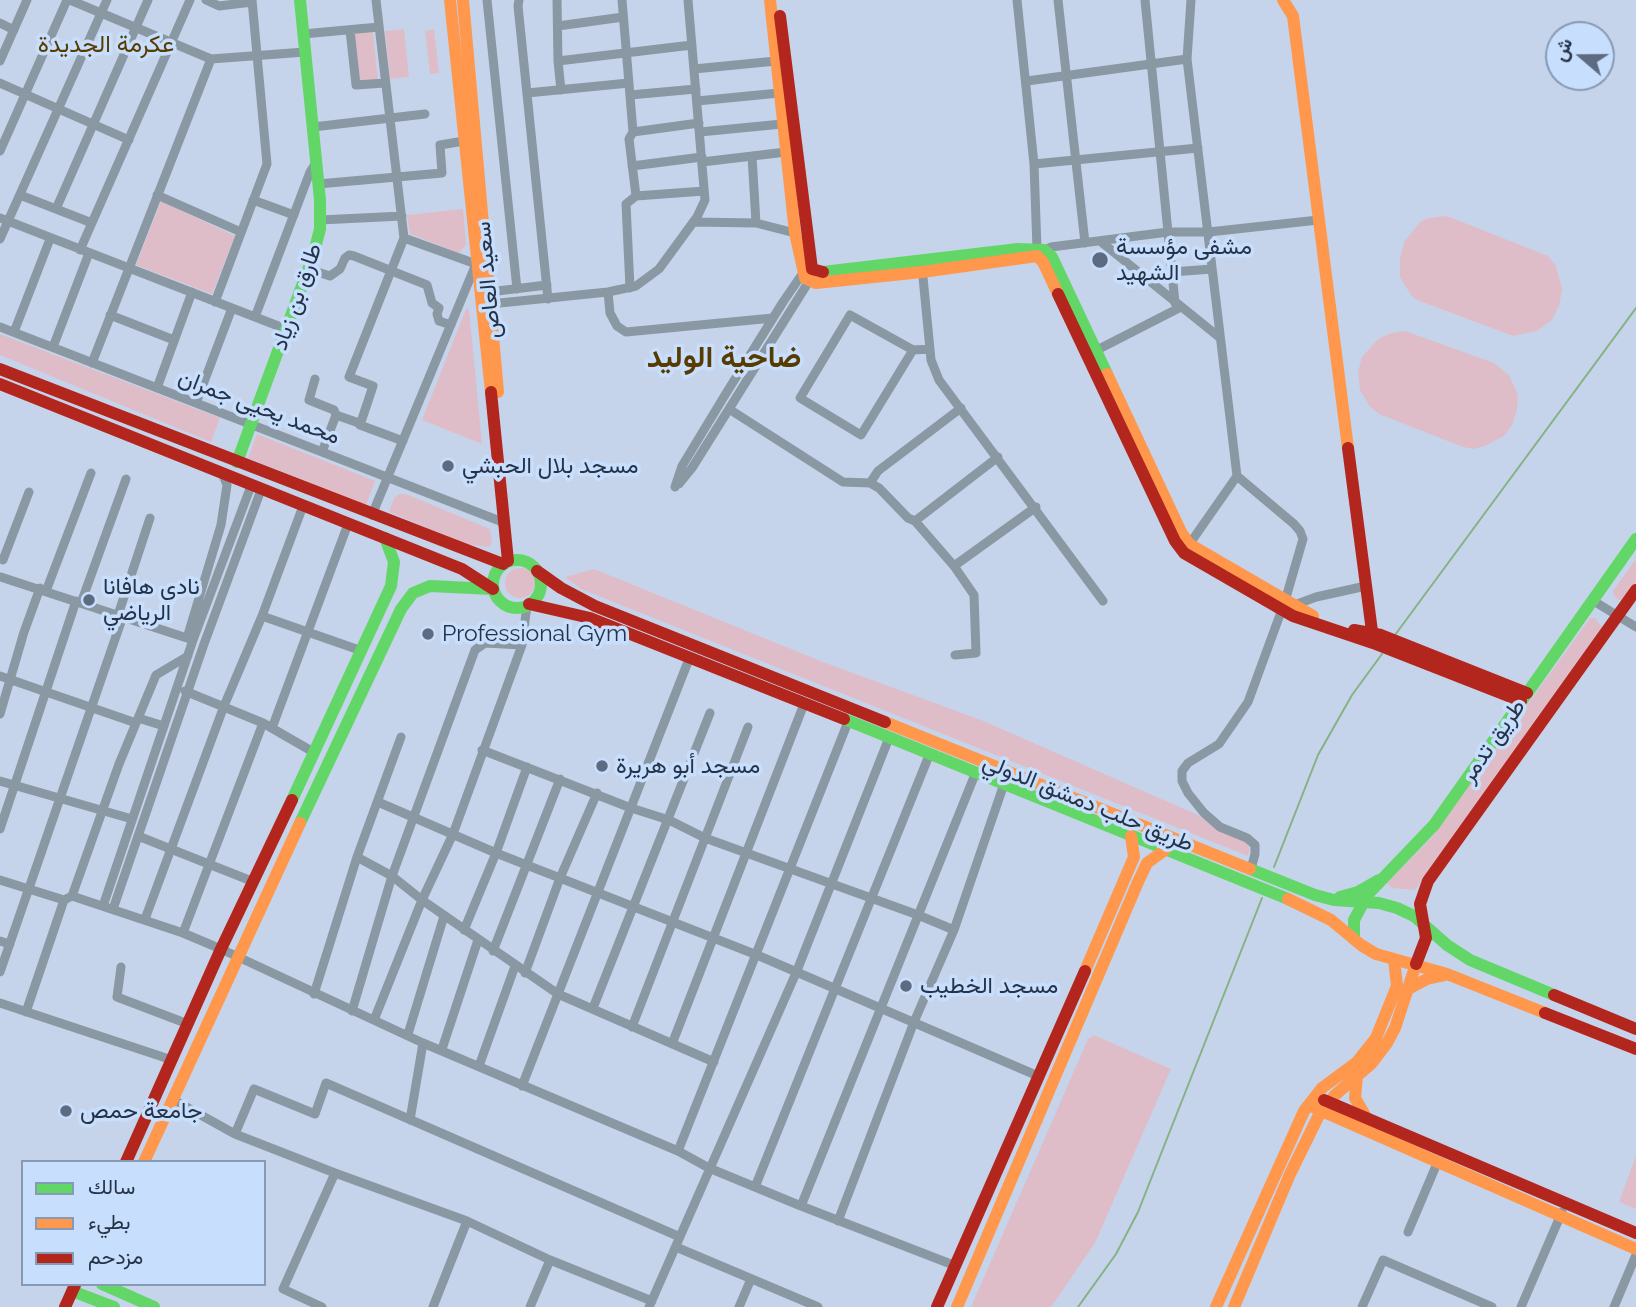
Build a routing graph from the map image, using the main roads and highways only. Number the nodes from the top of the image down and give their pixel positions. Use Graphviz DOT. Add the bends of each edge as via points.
graph roads {
  1 [pos="300,0"];
  2 [pos="450,0"];
  3 [pos="463,0"];
  4 [pos="770,0"];
  5 [pos="778,0"];
  6 [pos="1283,0"];
  7 [pos="1039,252"];
  8 [pos="809,273"];
  9 [pos="0,369"];
  10 [pos="0,384"];
  11 [pos="237,462"];
  12 [pos="385,538"];
  13 [pos="1636,538"];
  14 [pos="1186,549"];
  15 [pos="508,562"];
  16 [pos="537,571"];
  17 [pos="493,589"];
  18 [pos="1636,590"];
  19 [pos="528,605"];
  20 [pos="1373,638"];
  21 [pos="1524,697"];
  22 [pos="1131,836"];
  23 [pos="1164,850"];
  24 [pos="1379,880"];
  25 [pos="1324,898"];
  26 [pos="1363,902"];
  27 [pos="1426,926"];
  28 [pos="1354,939"];
  29 [pos="1394,959"];
  30 [pos="1416,964"];
  31 [pos="1447,974"];
  32 [pos="1408,989"];
  33 [pos="1636,1030"];
  34 [pos="1636,1049"];
  35 [pos="1357,1076"];
  36 [pos="1311,1100"];
  37 [pos="1325,1106"];
  38 [pos="1339,1118"];
  39 [pos="1366,1118"];
  40 [pos="1315,1123"];
  41 [pos="127,1160"];
  42 [pos="145,1160"];
  43 [pos="1636,1233"];
  44 [pos="1636,1250"];
  45 [pos="107,1286"];
  46 [pos="73,1288"];
  47 [pos="87,1302"];
  48 [pos="65,1307"];
  49 [pos="114,1307"];
  50 [pos="154,1307"];
  51 [pos="937,1307"];
  52 [pos="957,1307"];
  53 [pos="1216,1307"];
  54 [pos="1234,1307"];
  1 -- 11 [label="main road, طارق بن زياد" via="320,229"];
  2 -- 15 [label="main road"];
  3 -- 15 [label="main road, سعيد العاص"];
  4 -- 8 [label="main road" via="795,233"];
  5 -- 8 [label="main road"];
  6 -- 20 [label="main road" via="1293,16"];
  7 -- 8 [label="main road"];
  7 -- 14 [label="main road" via="1169,529"];
  7 -- 14 [label="main road" via="1052,257"];
  9 -- 11 [label="main road"];
  10 -- 12 [label="main road"];
  11 -- 15 [label="main road"];
  12 -- 17 [label="main road" via="462,569"];
  12 -- 41 [label="main road" via="394,562 391,586"];
  13 -- 21 [label="main road, طريق تدمر"];
  14 -- 20 [label="main road" via="1313,624"];
  15 -- 16 [label="main road" via="531,564"];
  15 -- 17 [label="main road" via="494,575"];
  16 -- 19 [label="main road" via="541,586"];
  16 -- 25 [label="main road, طريق حلب دمشق الدولي" via="595,606"];
  17 -- 19 [label="main road" via="503,603"];
  17 -- 42 [label="main road" via="430,586 413,593 401,609"];
  18 -- 27 [label="main road, طريق تدمر" via="1428,881 1420,904"];
  19 -- 22 [label="main road, طريق حلب دمشق الدولي" via="590,618"];
  20 -- 21 [label="main road"];
  21 -- 24 [label="main road, طريق تدمر" via="1434,825"];
  22 -- 23 [label="main road, طريق حلب دمشق الدولي"];
  22 -- 51 [label="main road" via="1134,857 1127,876"];
  23 -- 28 [label="main road, طريق حلب دمشق الدولي" via="1314,910"];
  23 -- 52 [label="main road" via="1147,863 1138,882"];
  24 -- 25 [label="main road" via="1350,894"];
  24 -- 26 [label="main road, طريق تدمر"];
  25 -- 26 [label="main road, طريق حلب دمشق الدولي"];
  26 -- 27 [label="main road, طريق حلب دمشق الدولي" via="1397,908"];
  26 -- 28 [label="main road, طريق تدمر" via="1354,920"];
  27 -- 30 [label="main road, طريق تدمر" via="1425,944"];
  27 -- 33 [label="main road, طريق حلب دمشق الدولي" via="1470,960"];
  28 -- 29 [label="main road, طريق حلب دمشق الدولي" via="1376,954"];
  29 -- 30 [label="main road, طريق حلب دمشق الدولي"];
  29 -- 36 [label="main road" via="1397,986 1377,1038 1357,1062"];
  30 -- 31 [label="main road, طريق حلب دمشق الدولي"];
  30 -- 32 [label="main road, طريق تدمر"];
  31 -- 32 [label="main road"];
  31 -- 34 [label="main road, طريق حلب دمشق الدولي"];
  32 -- 35 [label="main road, طريق تدمر" via="1387,1044"];
  35 -- 37 [label="main road, طريق تدمر"];
  35 -- 39 [label="main road" via="1355,1098"];
  36 -- 37 [label="main road"];
  36 -- 53 [label="main road"];
  37 -- 38 [label="main road"];
  37 -- 39 [label="main road"];
  37 -- 40 [label="main road, طريق تدمر"];
  38 -- 40 [label="main road"];
  38 -- 44 [label="main road"];
  39 -- 43 [label="main road"];
  40 -- 54 [label="main road, طريق تدمر"];
  45 -- 50 [label="main road"];
  46 -- 47 [label="main road"];
  46 -- 48 [label="main road"];
  47 -- 49 [label="main road"];
}
